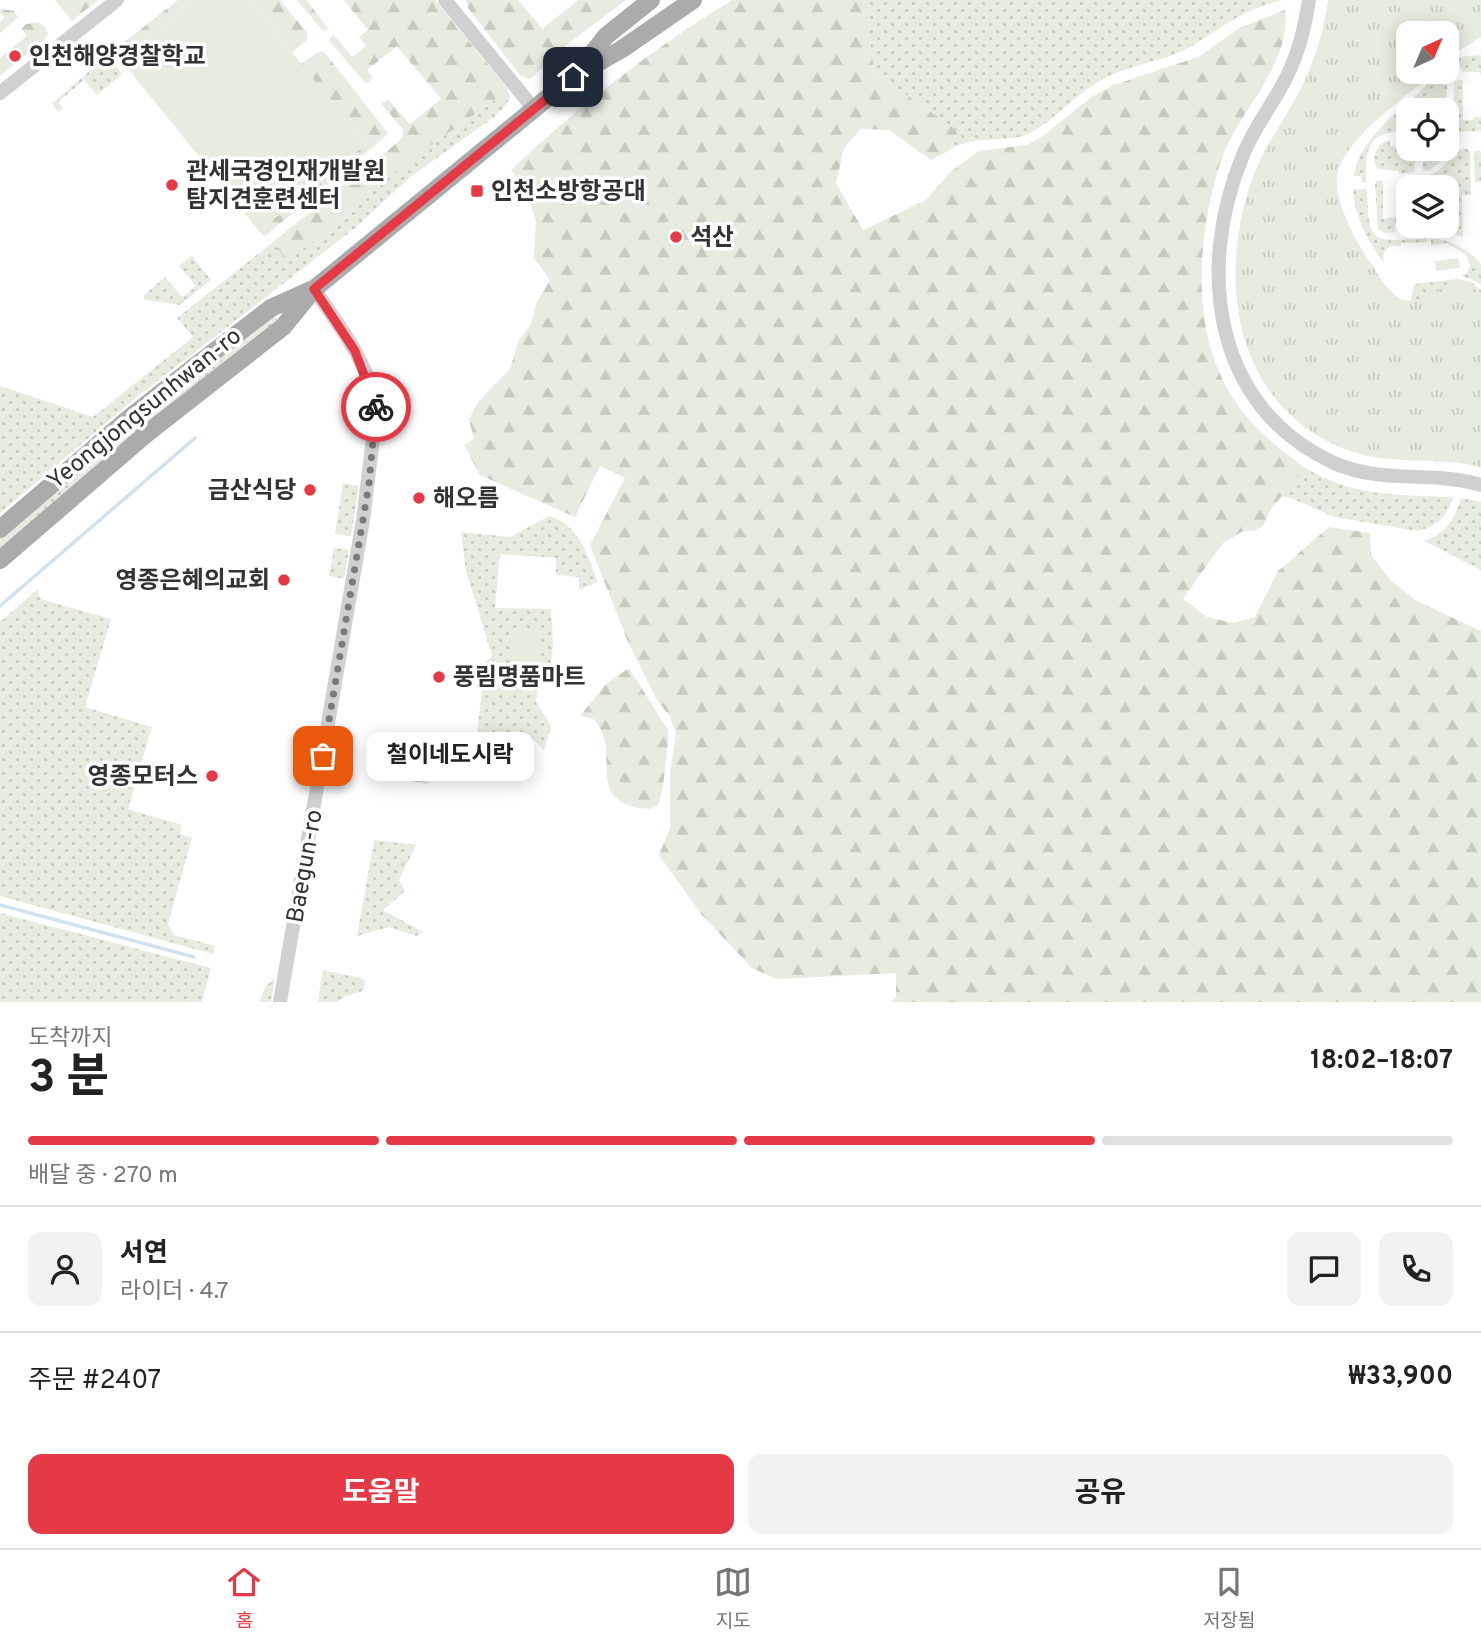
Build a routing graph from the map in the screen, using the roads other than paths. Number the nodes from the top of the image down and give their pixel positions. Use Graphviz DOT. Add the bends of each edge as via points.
graph roads {
  1 [pos="117,0"];
  2 [pos="445,0"];
  3 [pos="651,0"];
  4 [pos="693,0"];
  5 [pos="1309,0"];
  6 [pos="573,77"];
  7 [pos="0,93"];
  8 [pos="534,109"];
  9 [pos="314,289"];
  10 [pos="1481,485"];
  11 [pos="0,529"];
  12 [pos="0,561"];
  13 [pos="281,1002"];
  1 -- 7 [label="street"];
  2 -- 8 [label="street"];
  3 -- 6 [label="main road, Yeongjongsunhwan-ro" via="606,36"];
  4 -- 6 [label="main road, Yeongjongsunhwan-ro"];
  5 -- 10 [label="street" via="1294,60 1243,153 1226,205 1217,273 1227,344 1251,393 1286,432 1309,449 1335,463 1389,477"];
  6 -- 8 [label="main road, Yeongjongsunhwan-ro"];
  8 -- 9 [label="main road, Yeongjongsunhwan-ro"];
  9 -- 11 [label="main road, Yeongjongsunhwan-ro" via="271,308 209,355"];
  9 -- 12 [label="main road, Yeongjongsunhwan-ro" via="283,327 145,435"];
  9 -- 13 [label="street, Baegun-ro" via="355,351 376,414 367,496"];
}
